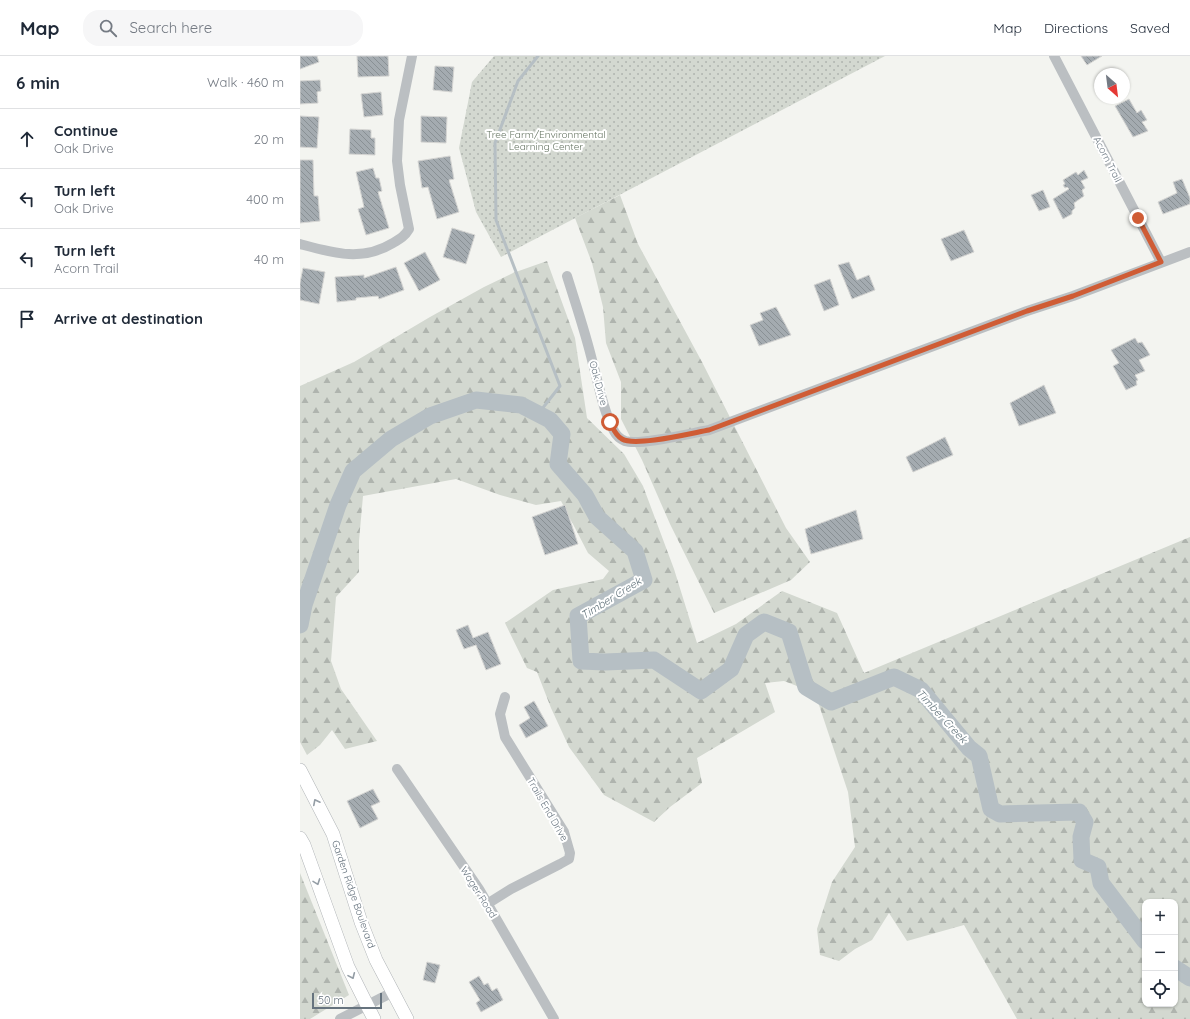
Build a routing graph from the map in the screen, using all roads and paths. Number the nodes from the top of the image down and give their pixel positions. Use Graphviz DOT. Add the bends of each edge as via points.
graph roads {
  1 [pos="412,56"];
  2 [pos="1054,56"];
  3 [pos="300,244"];
  4 [pos="1190,252"];
  5 [pos="1161,262"];
  6 [pos="567,276"];
  7 [pos="505,698"];
  8 [pos="397,769"];
  9 [pos="300,770"];
  10 [pos="302,842"];
  11 [pos="487,904"];
  12 [pos="393,992"];
  13 [pos="366,1006"];
  14 [pos="340,1019"];
  15 [pos="374,1019"];
  16 [pos="407,1019"];
  17 [pos="554,1019"];
  1 -- 3 [label="street" via="399,120 397,161 409,229 406,235 386,247 351,255"];
  2 -- 5 [label="street, Acorn Trail"];
  4 -- 5 [label="street, Oak Drive"];
  5 -- 6 [label="street, Oak Drive" via="709,430 630,442 618,436 610,422"];
  7 -- 11 [label="street, Trails End Drive" via="500,714 505,738 564,832 570,853 569,859"];
  8 -- 11 [label="street, Wager Road"];
  12 -- 9 [label="main road, Garden Ridge Boulevard, one-way" via="376,960 333,834"];
  10 -- 13 [label="main road, one-way" via="348,968"];
  11 -- 17 [label="street, Wager Road"];
  12 -- 13 [label="street"];
  12 -- 16 [label="main road, Garden Ridge Boulevard"];
  13 -- 14 [label="street"];
  13 -- 15 [label="main road"];
}
